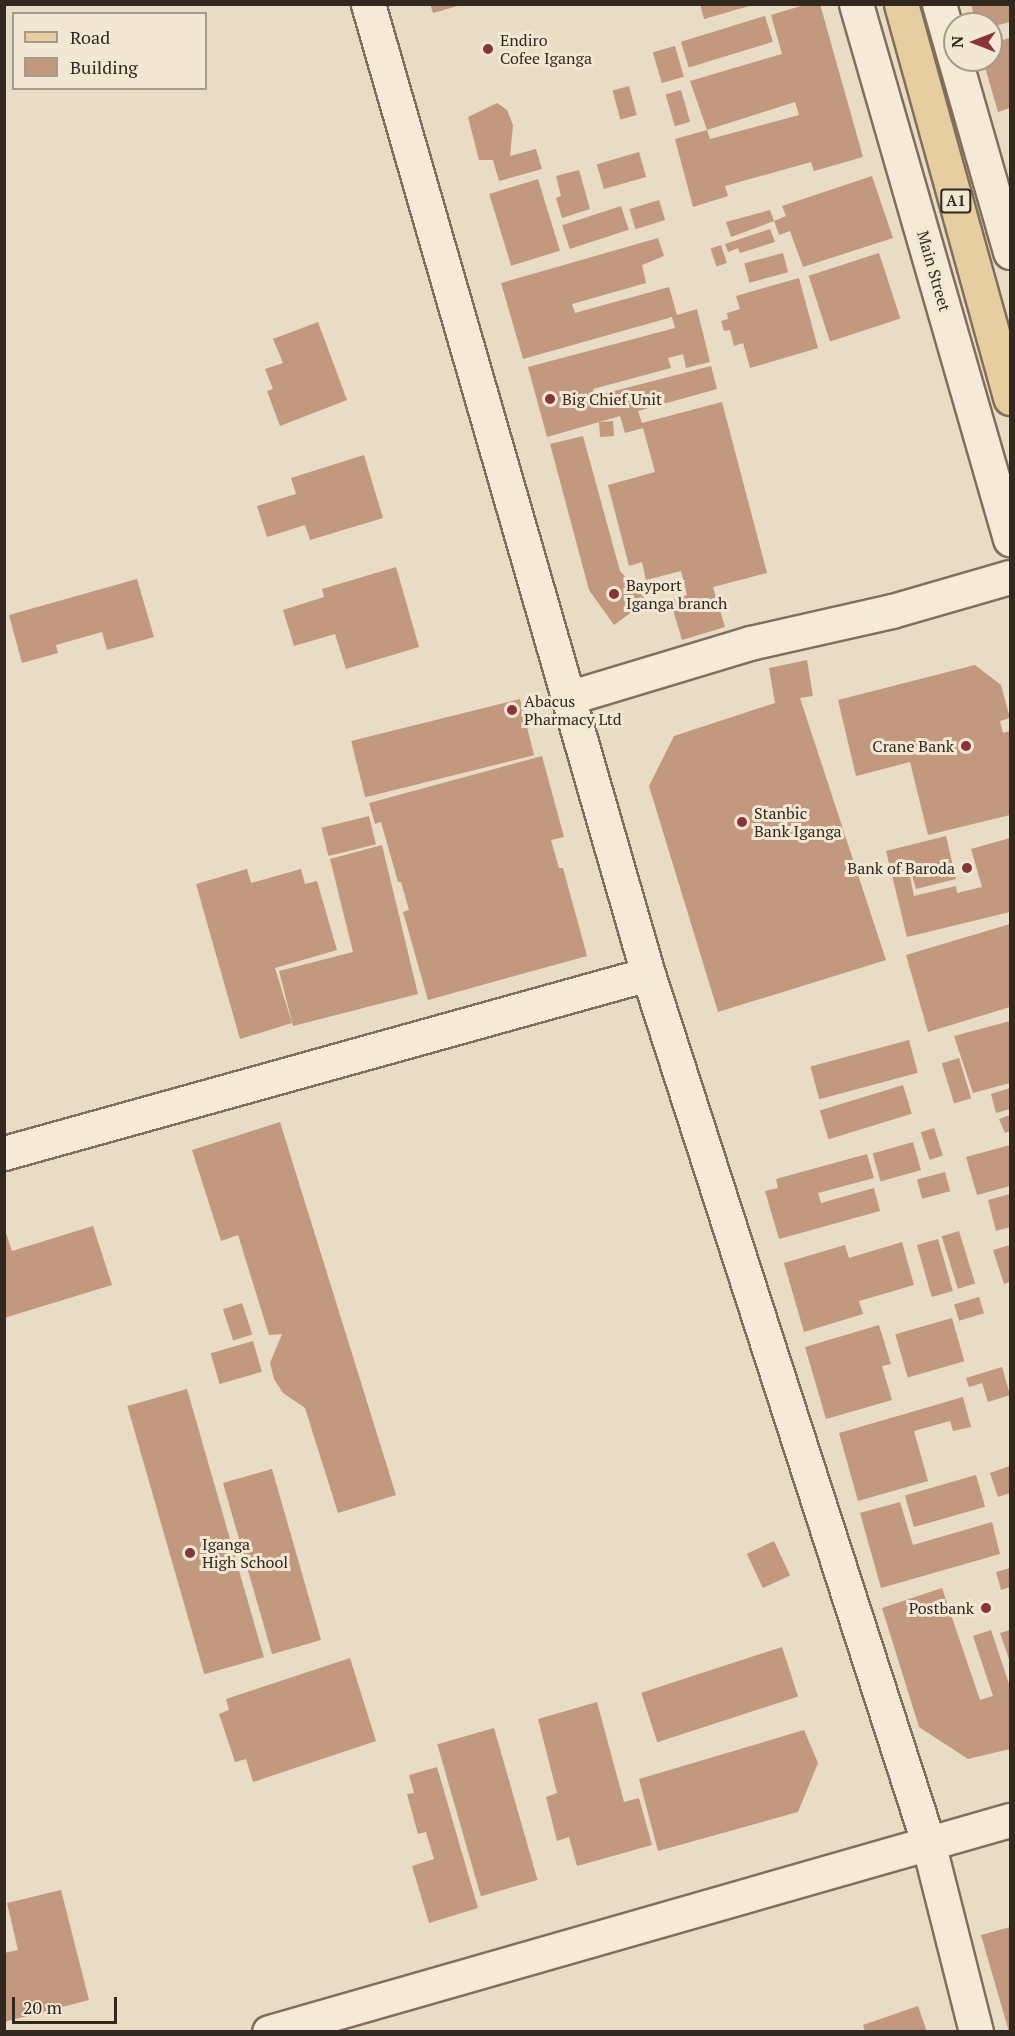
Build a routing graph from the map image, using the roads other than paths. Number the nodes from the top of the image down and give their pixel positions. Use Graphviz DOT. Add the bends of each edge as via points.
graph roads {
  1 [pos="368,4"];
  2 [pos="856,4"];
  3 [pos="901,4"];
  4 [pos="939,4"];
  5 [pos="1011,252"];
  6 [pos="1011,398"];
  7 [pos="1011,539"];
  8 [pos="1011,577"];
  9 [pos="571,697"];
  10 [pos="648,974"];
  11 [pos="4,1153"];
  12 [pos="1011,1820"];
  13 [pos="928,1842"];
  14 [pos="269,2031"];
  15 [pos="976,2031"];
  1 -- 9 [label="street"];
  2 -- 7 [label="street, Main Street"];
  3 -- 6 [label="main road, A1"];
  4 -- 5 [label="street"];
  8 -- 9 [label="street" via="892,611 750,643"];
  9 -- 10 [label="street"];
  10 -- 11 [label="street"];
  10 -- 13 [label="street"];
  12 -- 13 [label="street"];
  13 -- 14 [label="street"];
  13 -- 15 [label="street"];
}
